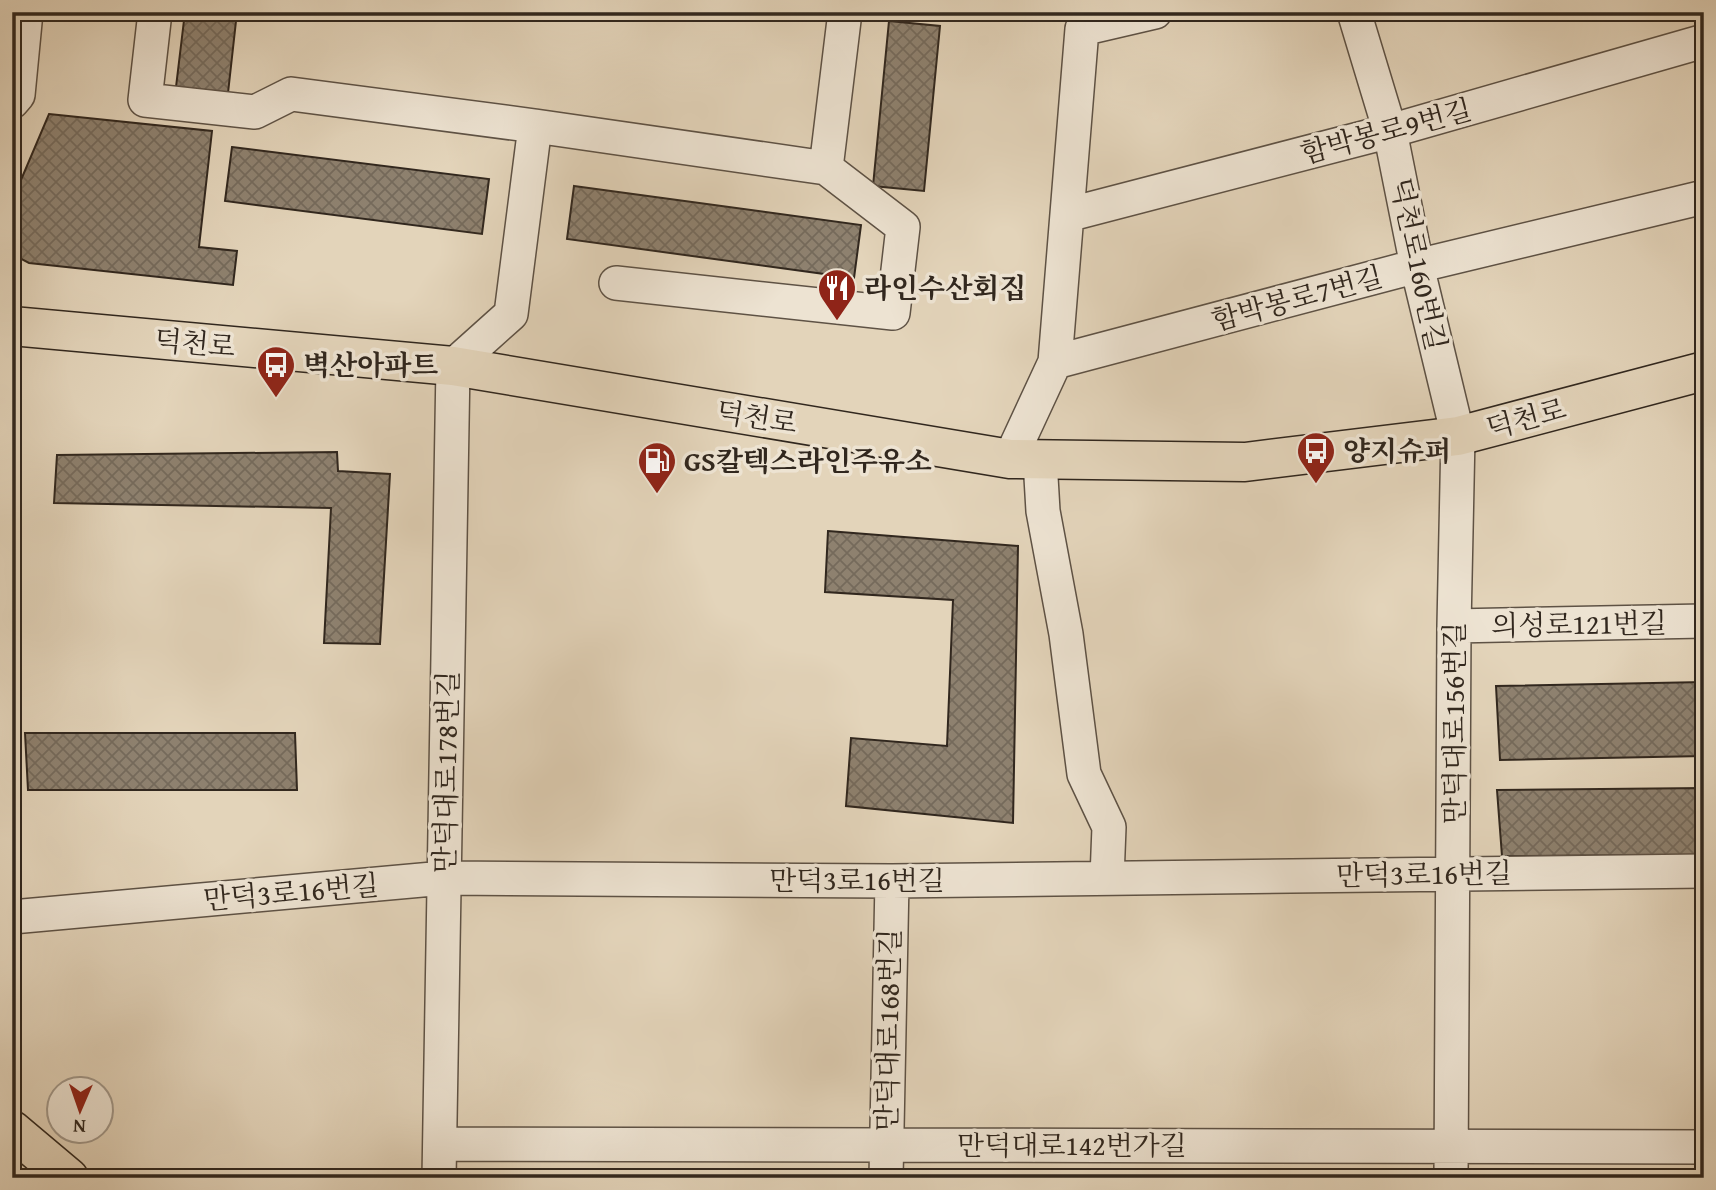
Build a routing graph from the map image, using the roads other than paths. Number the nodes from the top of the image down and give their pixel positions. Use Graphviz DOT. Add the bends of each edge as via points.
graph roads {
  1 [pos="26,12"];
  2 [pos="156,12"];
  3 [pos="845,12"];
  4 [pos="1155,12"];
  5 [pos="1353,12"];
  6 [pos="1704,41"];
  7 [pos="14,97"];
  8 [pos="535,126"];
  9 [pos="1390,131"];
  10 [pos="827,167"];
  11 [pos="1704,197"];
  12 [pos="1067,215"];
  13 [pos="1417,266"];
  14 [pos="616,283"];
  15 [pos="12,326"];
  16 [pos="1055,362"];
  17 [pos="453,366"];
  18 [pos="1704,371"];
  19 [pos="1458,436"];
  20 [pos="1025,459"];
  21 [pos="1704,621"];
  22 [pos="1454,626"];
  23 [pos="1704,871"];
  24 [pos="1454,873"];
  25 [pos="444,878"];
  26 [pos="1107,878"];
  27 [pos="892,881"];
  28 [pos="12,917"];
  29 [pos="12,1130"];
  30 [pos="441,1144"];
  31 [pos="886,1145"];
  32 [pos="1704,1147"];
  33 [pos="1451,1162"];
  34 [pos="69,1178"];
  35 [pos="439,1178"];
  36 [pos="886,1178"];
  1 -- 7 [label="street"];
  2 -- 8 [label="street" via="145,100 255,112 290,94"];
  3 -- 10 [label="street"];
  4 -- 12 [label="street" via="1082,30"];
  5 -- 9 [label="street, 덕천로160번길"];
  6 -- 9 [label="street, 함박봉로9번길"];
  8 -- 10 [label="street"];
  8 -- 17 [label="street" via="511,314"];
  9 -- 12 [label="street, 함박봉로9번길"];
  9 -- 13 [label="street, 덕천로160번길"];
  10 -- 14 [label="street" via="903,226 893,313"];
  11 -- 13 [label="street, 함박봉로7번길"];
  12 -- 16 [label="street"];
  13 -- 16 [label="street, 함박봉로7번길"];
  13 -- 19 [label="street, 덕천로160번길"];
  15 -- 17 [label="main road, 덕천로"];
  16 -- 20 [label="street"];
  17 -- 20 [label="main road, 덕천로"];
  17 -- 25 [label="street, 만덕대로178번길"];
  18 -- 19 [label="main road, 덕천로"];
  19 -- 20 [label="main road, 덕천로" via="1245,462"];
  19 -- 22 [label="street, 만덕대로156번길"];
  20 -- 26 [label="street" via="1043,511 1066,634 1084,774 1109,828"];
  21 -- 22 [label="street, 의성로121번길"];
  22 -- 24 [label="street, 만덕대로156번길"];
  23 -- 24 [label="street, 만덕3로16번길"];
  24 -- 26 [label="street, 만덕3로16번길"];
  24 -- 33 [label="street, 만덕대로156번길"];
  25 -- 27 [label="street, 만덕3로16번길"];
  25 -- 28 [label="street, 만덕3로16번길"];
  25 -- 30 [label="street, 만덕대로178번길"];
  26 -- 27 [label="street, 만덕3로16번길"];
  27 -- 31 [label="street, 만덕대로168번길"];
  29 -- 34 [label="main road"];
  30 -- 31 [label="street, 만덕대로142번가길"];
  30 -- 35 [label="street, 만덕대로178번길"];
  31 -- 33 [label="street, 만덕대로142번가길"];
  31 -- 36 [label="street, 만덕대로168번길"];
  32 -- 33 [label="street, 만덕대로142번가길"];
}
